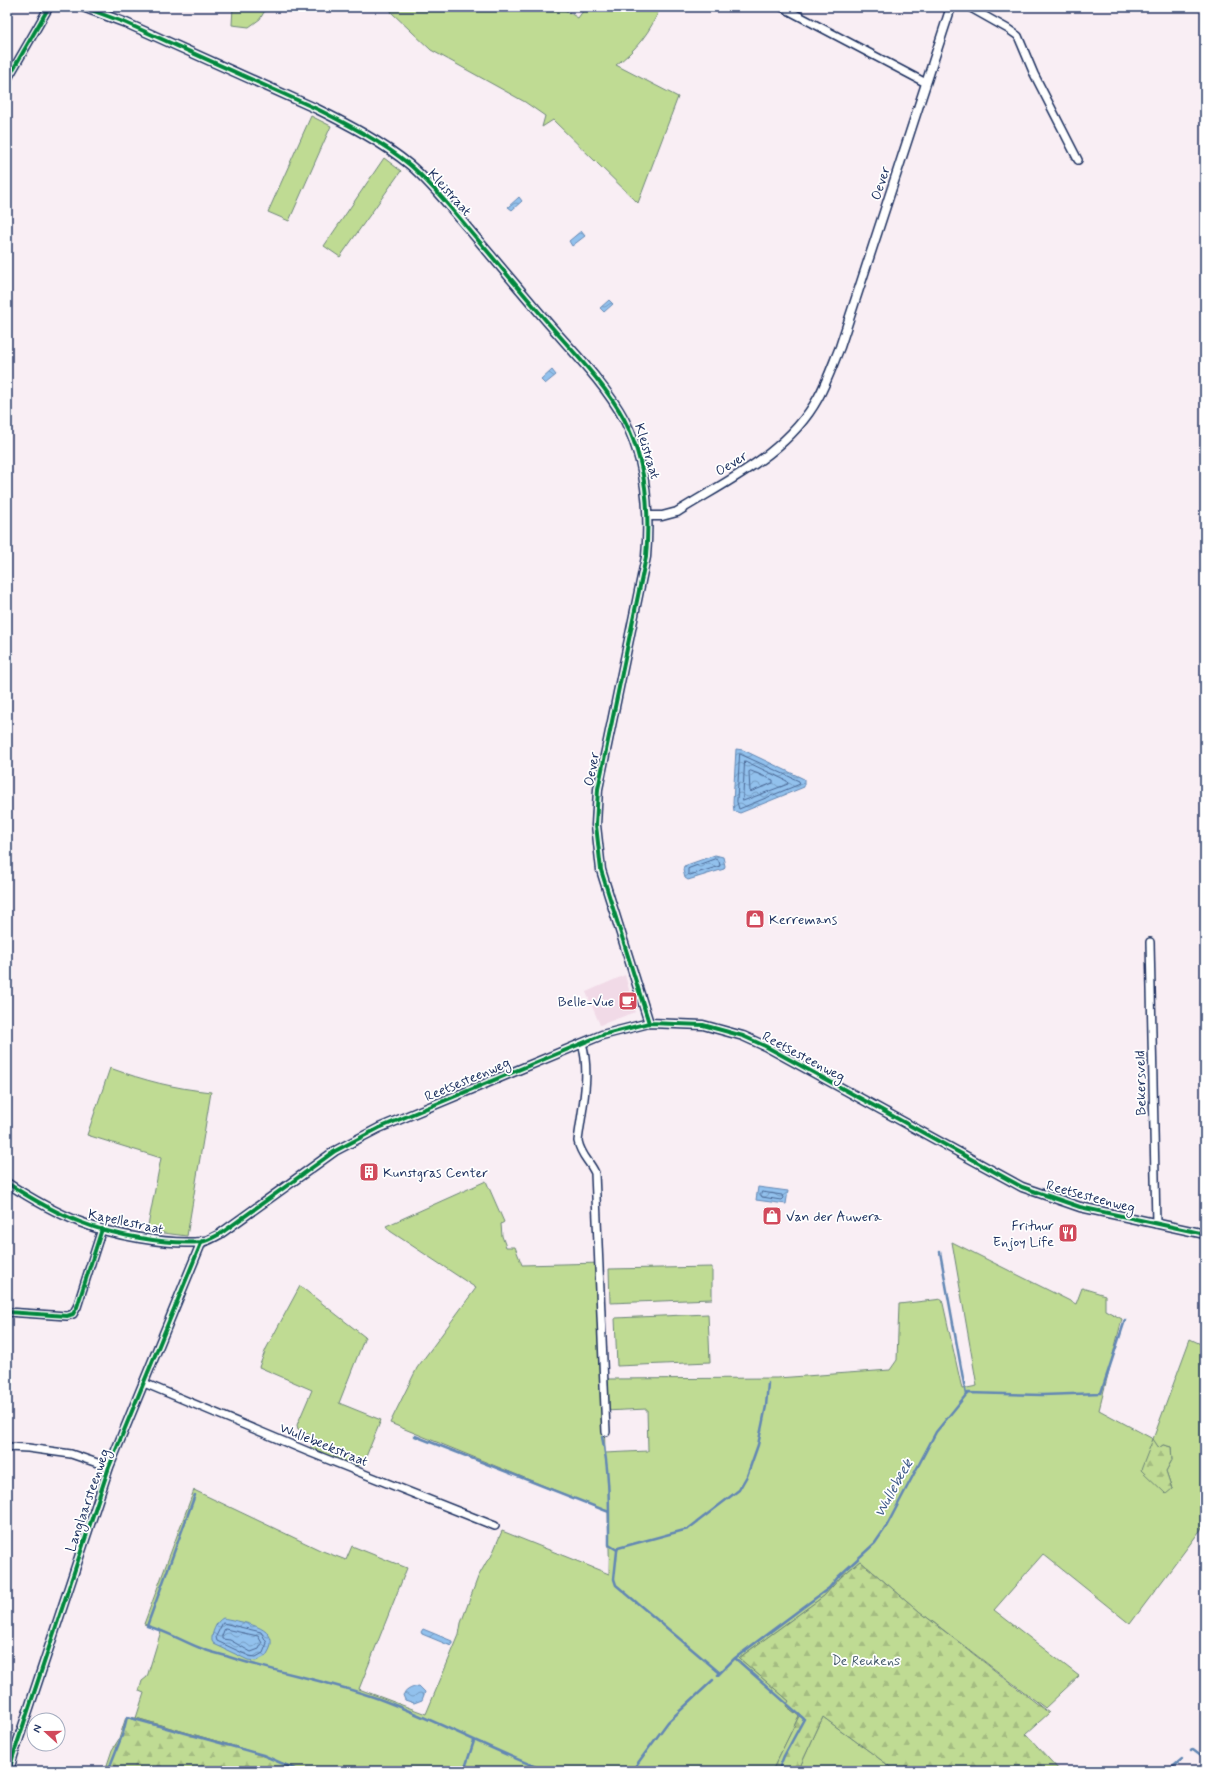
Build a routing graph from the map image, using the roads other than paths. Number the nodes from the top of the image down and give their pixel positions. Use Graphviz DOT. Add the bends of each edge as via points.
graph roads {
  1 [pos="49,7"];
  2 [pos="83,7"];
  3 [pos="782,7"];
  4 [pos="951,7"];
  5 [pos="969,7"];
  6 [pos="7,80"];
  7 [pos="926,83"];
  8 [pos="1078,160"];
  9 [pos="648,516"];
  10 [pos="1150,942"];
  11 [pos="649,1023"];
  12 [pos="582,1042"];
  13 [pos="7,1183"];
  14 [pos="1156,1224"];
  15 [pos="102,1229"];
  16 [pos="1205,1234"];
  17 [pos="202,1242"];
  18 [pos="7,1312"];
  19 [pos="144,1383"];
  20 [pos="606,1432"];
  21 [pos="7,1447"];
  22 [pos="109,1467"];
  23 [pos="495,1526"];
  24 [pos="9,1771"];
  1 -- 6 [label="street"];
  2 -- 9 [label="street, Kleistraat" via="126,23 334,118 368,137 414,169 439,194 604,390 624,419 636,450 646,490"];
  3 -- 7 [label="street"];
  4 -- 7 [label="street, Oever"];
  5 -- 8 [label="street" via="1018,36 1034,74"];
  7 -- 9 [label="street, Oever" via="840,348 818,398 796,429 765,458 677,512"];
  9 -- 11 [label="street, Oever" via="646,557 598,790 596,825 604,884"];
  10 -- 14 [label="street, Bekersveld"];
  11 -- 12 [label="street, Reetsesteenweg"];
  11 -- 14 [label="street, Reetsesteenweg" via="703,1025 743,1036 1022,1187 1080,1207"];
  12 -- 17 [label="street, Reetsesteenweg" via="379,1128 335,1151 220,1234"];
  12 -- 20 [label="street" via="586,1056 586,1072 578,1141 580,1152 595,1173"];
  13 -- 15 [label="street, Kapellestraat" via="54,1211"];
  14 -- 16 [label="street, Reetsesteenweg"];
  15 -- 17 [label="street, Kapellestraat" via="164,1241"];
  15 -- 18 [label="street" via="73,1314 67,1316"];
  17 -- 19 [label="street, Langlaarsteenweg"];
  19 -- 22 [label="street, Langlaarsteenweg"];
  19 -- 23 [label="street, Wullebeekstraat"];
  21 -- 22 [label="street" via="71,1454"];
  22 -- 24 [label="street, Langlaarsteenweg"];
}
